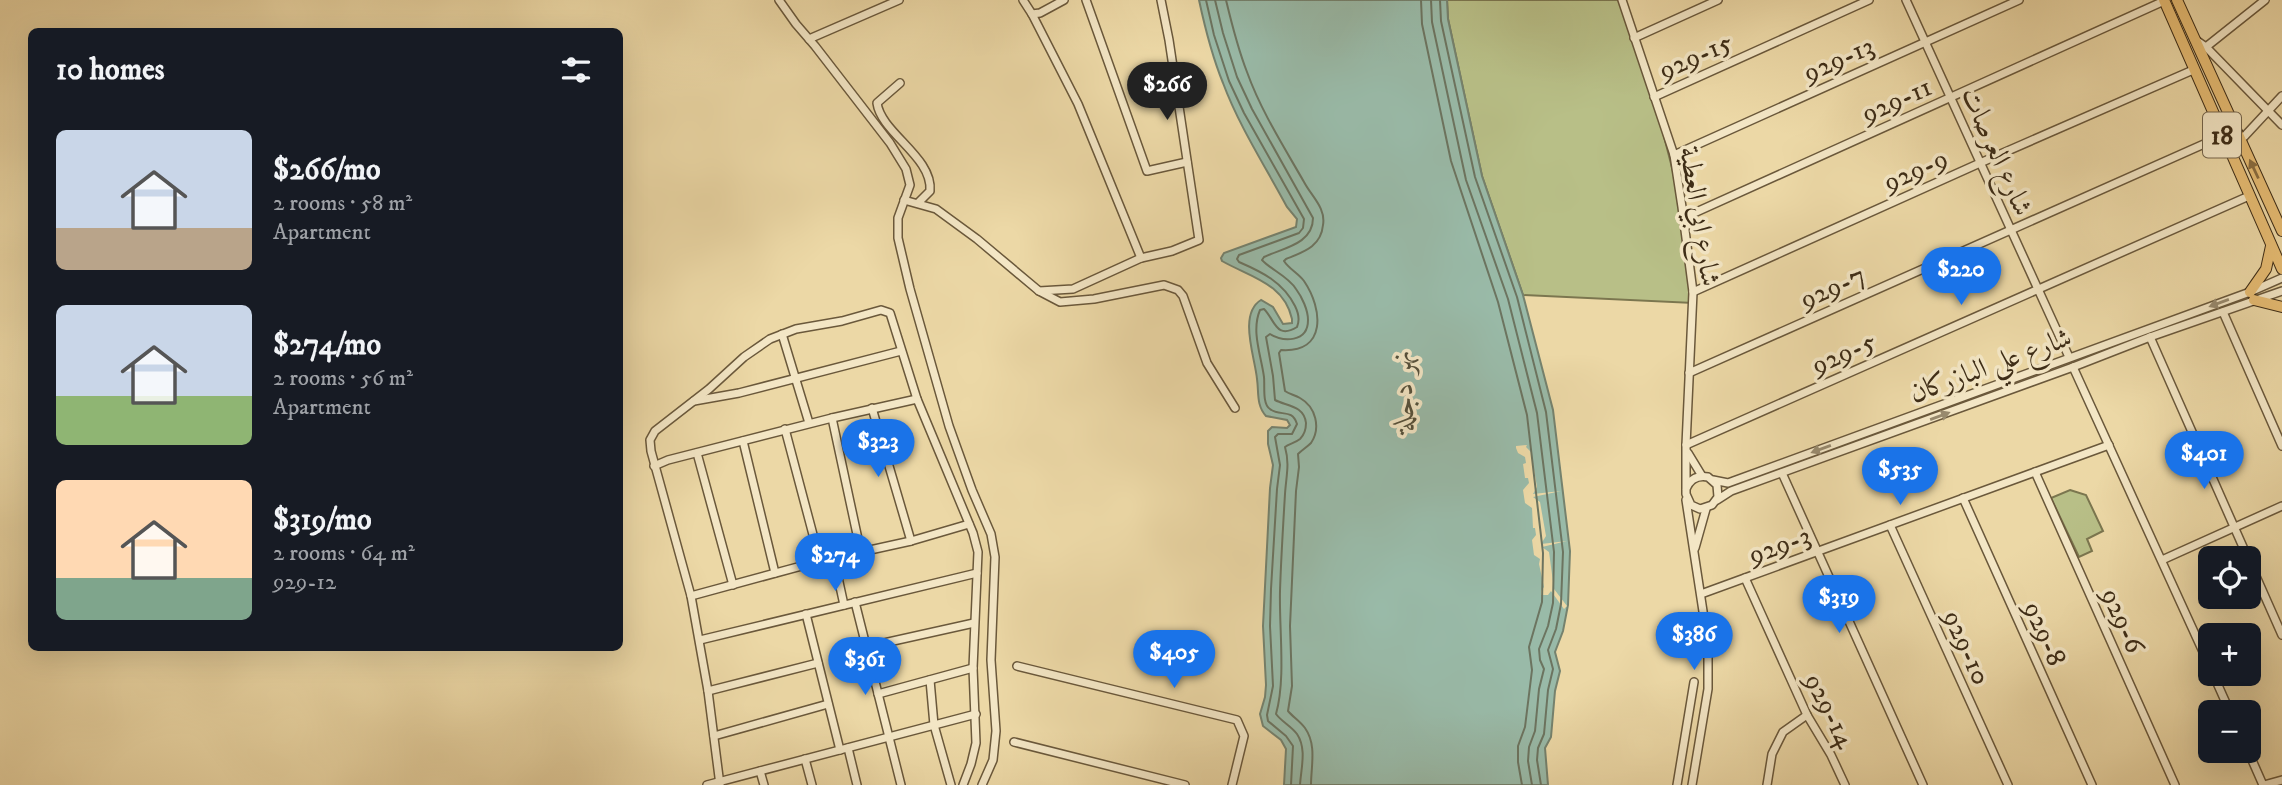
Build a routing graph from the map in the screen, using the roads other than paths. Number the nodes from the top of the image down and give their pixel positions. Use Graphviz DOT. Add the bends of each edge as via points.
graph roads {
  1 [pos="779,0"];
  2 [pos="899,0"];
  3 [pos="1023,0"];
  4 [pos="1064,0"];
  5 [pos="1086,0"];
  6 [pos="1161,0"];
  7 [pos="1622,0"];
  8 [pos="1718,0"];
  9 [pos="1869,0"];
  10 [pos="1906,0"];
  11 [pos="2020,0"];
  12 [pos="2176,0"];
  13 [pos="2265,0"];
  14 [pos="2164,1"];
  15 [pos="1032,14"];
  16 [pos="2192,37"];
  17 [pos="1634,38"];
  18 [pos="809,39"];
  19 [pos="1925,41"];
  20 [pos="2206,47"];
  21 [pos="2193,70"];
  22 [pos="900,83"];
  23 [pos="2282,96"];
  24 [pos="1654,97"];
  25 [pos="1950,98"];
  26 [pos="2268,110"];
  27 [pos="2282,125"];
  28 [pos="2222,136"];
  29 [pos="2241,140"];
  30 [pos="1674,155"];
  31 [pos="1187,162"];
  32 [pos="1980,163"];
  33 [pos="2249,196"];
  34 [pos="904,200"];
  35 [pos="918,202"];
  36 [pos="1683,218"];
  37 [pos="2010,229"];
  38 [pos="2282,231"];
  39 [pos="2271,242"];
  40 [pos="1141,258"];
  41 [pos="2282,259"];
  42 [pos="2282,270"];
  43 [pos="2282,278"];
  44 [pos="2037,289"];
  45 [pos="1039,291"];
  46 [pos="2282,291"];
  47 [pos="1693,292"];
  48 [pos="2252,296"];
  49 [pos="2282,307"];
  50 [pos="2223,312"];
  51 [pos="782,334"];
  52 [pos="2150,337"];
  53 [pos="901,351"];
  54 [pos="2069,357"];
  55 [pos="2073,368"];
  56 [pos="1689,373"];
  57 [pos="795,378"];
  58 [pos="917,399"];
  59 [pos="693,401"];
  60 [pos="872,408"];
  61 [pos="1235,408"];
  62 [pos="832,418"];
  63 [pos="809,424"];
  64 [pos="785,429"];
  65 [pos="743,441"];
  66 [pos="1686,445"];
  67 [pos="2109,445"];
  68 [pos="2282,446"];
  69 [pos="697,453"];
  70 [pos="654,466"];
  71 [pos="2035,472"];
  72 [pos="1783,473"];
  73 [pos="1702,476"];
  74 [pos="1713,480"];
  75 [pos="1686,493"];
  76 [pos="1963,498"];
  77 [pos="1717,500"];
  78 [pos="2282,506"];
  79 [pos="1706,509"];
  80 [pos="969,524"];
  81 [pos="1890,525"];
  82 [pos="2236,527"];
  83 [pos="911,541"];
  84 [pos="861,553"];
  85 [pos="1817,553"];
  86 [pos="834,559"];
  87 [pos="1694,559"];
  88 [pos="2162,560"];
  89 [pos="820,561"];
  90 [pos="775,573"];
  91 [pos="977,573"];
  92 [pos="1745,579"];
  93 [pos="733,585"];
  94 [pos="1701,594"];
  95 [pos="691,596"];
  96 [pos="855,602"];
  97 [pos="844,605"];
  98 [pos="806,614"];
  99 [pos="974,623"];
  100 [pos="2282,635"];
  101 [pos="700,640"];
  102 [pos="2198,640"];
  103 [pos="866,647"];
  104 [pos="818,663"];
  105 [pos="1017,666"];
  106 [pos="973,668"];
  107 [pos="930,680"];
  108 [pos="1694,682"];
  109 [pos="708,691"];
  110 [pos="878,694"];
  111 [pos="828,704"];
  112 [pos="975,714"];
  113 [pos="1807,715"];
  114 [pos="934,725"];
  115 [pos="714,736"];
  116 [pos="889,737"];
  117 [pos="1014,742"];
  118 [pos="844,749"];
  119 [pos="1682,756"];
  120 [pos="804,759"];
  121 [pos="1696,759"];
  122 [pos="2254,763"];
  123 [pos="760,771"];
  124 [pos="2282,780"];
  125 [pos="720,783"];
  126 [pos="707,785"];
  127 [pos="764,785"];
  128 [pos="811,785"];
  129 [pos="858,785"];
  130 [pos="901,785"];
  131 [pos="951,785"];
  132 [pos="963,785"];
  133 [pos="982,785"];
  134 [pos="1185,785"];
  135 [pos="1232,785"];
  136 [pos="1677,785"];
  137 [pos="1692,785"];
  138 [pos="1767,785"];
  139 [pos="1844,785"];
  140 [pos="1923,785"];
  141 [pos="2008,785"];
  142 [pos="2092,785"];
  143 [pos="2175,785"];
  144 [pos="2264,785"];
  1 -- 18 [label="street"];
  2 -- 18 [label="street"];
  3 -- 15 [label="street"];
  4 -- 15 [label="street"];
  5 -- 31 [label="street" via="1147,171"];
  6 -- 31 [label="street"];
  7 -- 17 [label="street, شارع ابي العطية"];
  8 -- 17 [label="street"];
  9 -- 24 [label="street, 929-15"];
  10 -- 19 [label="street, شارع العرصات"];
  11 -- 19 [label="street, 929-13"];
  12 -- 16 [label="main road, 18"];
  13 -- 20 [label="street"];
  14 -- 21 [label="main road, 18"];
  14 -- 25 [label="street, 929-11"];
  15 -- 40 [label="street" via="1078,104"];
  16 -- 20 [label="street"];
  16 -- 29 [label="main road, 18"];
  17 -- 24 [label="street, شارع ابي العطية"];
  18 -- 34 [label="street" via="906,169 909,185"];
  19 -- 25 [label="street, شارع العرصات"];
  19 -- 30 [label="street, 929-13"];
  20 -- 26 [label="street"];
  21 -- 28 [label="main road, 18"];
  21 -- 32 [label="street, 929-9"];
  22 -- 35 [label="street" via="877,103 878,112 928,177 930,191"];
  23 -- 26 [label="street"];
  24 -- 30 [label="street, شارع ابي العطية"];
  25 -- 32 [label="street, شارع العرصات"];
  25 -- 36 [label="street, 929-11"];
  26 -- 27 [label="street"];
  26 -- 29 [label="street"];
  28 -- 33 [label="main road, 18"];
  28 -- 37 [label="street, 929-7"];
  38 -- 29 [label="main road, 18, one-way"];
  30 -- 36 [label="street, شارع ابي العطية"];
  31 -- 40 [label="street" via="1199,240"];
  32 -- 37 [label="street, شارع العرصات"];
  32 -- 47 [label="street, 929-9"];
  33 -- 39 [label="main road, 18"];
  33 -- 44 [label="street, 929-5"];
  34 -- 35 [label="street"];
  34 -- 133 [label="street" via="897,229 909,289 949,426 991,534 995,557 991,660 996,731 993,760"];
  35 -- 45 [label="street" via="950,219"];
  36 -- 47 [label="street, شارع ابي العطية"];
  37 -- 44 [label="street, شارع العرصات"];
  37 -- 56 [label="street, 929-7"];
  39 -- 41 [label="main road"];
  39 -- 42 [label="main road, 18"];
  39 -- 48 [label="main road" via="2266,269"];
  40 -- 45 [label="street" via="1073,289"];
  43 -- 48 [label="street, شارع علي البازركان"];
  44 -- 54 [label="street, شارع العرصات"];
  44 -- 66 [label="street, 929-5"];
  45 -- 61 [label="street" via="1060,302 1164,285 1178,289 1207,363"];
  46 -- 48 [label="street, شارع علي البازركان"];
  47 -- 56 [label="street, شارع ابي العطية"];
  48 -- 49 [label="main road"];
  48 -- 50 [label="street, شارع علي البازركان"];
  48 -- 54 [label="street, شارع علي البازركان, one-way"];
  50 -- 52 [label="street, شارع علي البازركان"];
  50 -- 68 [label="street"];
  51 -- 53 [label="street" via="886,310"];
  51 -- 57 [label="street"];
  51 -- 59 [label="street" via="744,357"];
  52 -- 55 [label="street, شارع علي البازركان"];
  52 -- 82 [label="street"];
  53 -- 57 [label="street"];
  53 -- 58 [label="street"];
  54 -- 74 [label="street, شارع علي البازركان, one-way" via="1728,483"];
  55 -- 67 [label="street"];
  72 -- 55 [label="street, شارع علي البازركان, one-way"];
  56 -- 66 [label="street, شارع ابي العطية"];
  57 -- 59 [label="street"];
  57 -- 63 [label="street"];
  58 -- 60 [label="street"];
  58 -- 80 [label="street"];
  59 -- 70 [label="street" via="655,431 650,440"];
  60 -- 62 [label="street"];
  60 -- 83 [label="street"];
  62 -- 63 [label="street"];
  62 -- 84 [label="street"];
  63 -- 64 [label="street"];
  64 -- 65 [label="street"];
  64 -- 89 [label="street"];
  65 -- 69 [label="street"];
  65 -- 90 [label="street"];
  66 -- 73 [label="street, شارع ابي العطية"];
  66 -- 75 [label="street, شارع ابي العطية"];
  67 -- 71 [label="street, 929-3"];
  67 -- 88 [label="street"];
  69 -- 70 [label="street"];
  69 -- 93 [label="street"];
  70 -- 95 [label="street"];
  71 -- 76 [label="street, 929-3"];
  71 -- 143 [label="street, 929-6"];
  72 -- 77 [label="street, شارع علي البازركان"];
  72 -- 85 [label="street"];
  73 -- 74 [label="street"];
  73 -- 75 [label="street" via="1692,480"];
  74 -- 77 [label="street"];
  75 -- 79 [label="street" via="1694,507"];
  75 -- 87 [label="street, شارع ابي العطية"];
  76 -- 81 [label="street, 929-3"];
  76 -- 142 [label="street, 929-8"];
  77 -- 79 [label="street"];
  78 -- 82 [label="street"];
  79 -- 87 [label="street, شارع ابي العطية"];
  80 -- 83 [label="street"];
  80 -- 91 [label="street" via="978,552"];
  81 -- 85 [label="street, 929-3"];
  81 -- 141 [label="street, 929-10"];
  82 -- 88 [label="street"];
  82 -- 100 [label="street"];
  83 -- 84 [label="street"];
  84 -- 86 [label="street"];
  85 -- 92 [label="street, 929-3"];
  85 -- 140 [label="street"];
  86 -- 89 [label="street"];
  86 -- 97 [label="street"];
  87 -- 94 [label="street, شارع ابي العطية"];
  88 -- 102 [label="street"];
  89 -- 90 [label="street"];
  90 -- 93 [label="street"];
  91 -- 96 [label="street"];
  91 -- 99 [label="street"];
  92 -- 94 [label="street, 929-3"];
  92 -- 113 [label="street, 929-14"];
  93 -- 95 [label="street"];
  94 -- 121 [label="street, شارع ابي العطية" via="1708,689"];
  95 -- 101 [label="street"];
  96 -- 97 [label="street"];
  96 -- 103 [label="street"];
  97 -- 98 [label="street"];
  98 -- 101 [label="street"];
  98 -- 104 [label="street"];
  99 -- 103 [label="street"];
  99 -- 106 [label="street"];
  101 -- 109 [label="street"];
  103 -- 110 [label="street"];
  104 -- 109 [label="street"];
  104 -- 111 [label="street"];
  105 -- 135 [label="street" via="1237,720 1244,736"];
  106 -- 107 [label="street"];
  106 -- 112 [label="street"];
  107 -- 110 [label="street"];
  107 -- 114 [label="street"];
  108 -- 119 [label="street"];
  109 -- 115 [label="street"];
  110 -- 116 [label="street"];
  111 -- 115 [label="street"];
  111 -- 118 [label="street"];
  112 -- 114 [label="street"];
  112 -- 132 [label="street" via="976,743"];
  113 -- 138 [label="street" via="1783,732 1772,754"];
  113 -- 139 [label="street, 929-14"];
  114 -- 116 [label="street"];
  114 -- 131 [label="street"];
  115 -- 125 [label="street"];
  116 -- 118 [label="street"];
  116 -- 130 [label="street"];
  117 -- 134 [label="street"];
  118 -- 120 [label="street"];
  118 -- 129 [label="street"];
  119 -- 121 [label="street"];
  119 -- 136 [label="street"];
  120 -- 123 [label="street"];
  120 -- 128 [label="street"];
  121 -- 137 [label="street, شارع ابي العطية"];
  122 -- 144 [label="street"];
  123 -- 125 [label="street"];
  123 -- 127 [label="street"];
  124 -- 144 [label="street"];
  125 -- 126 [label="street"];
}
